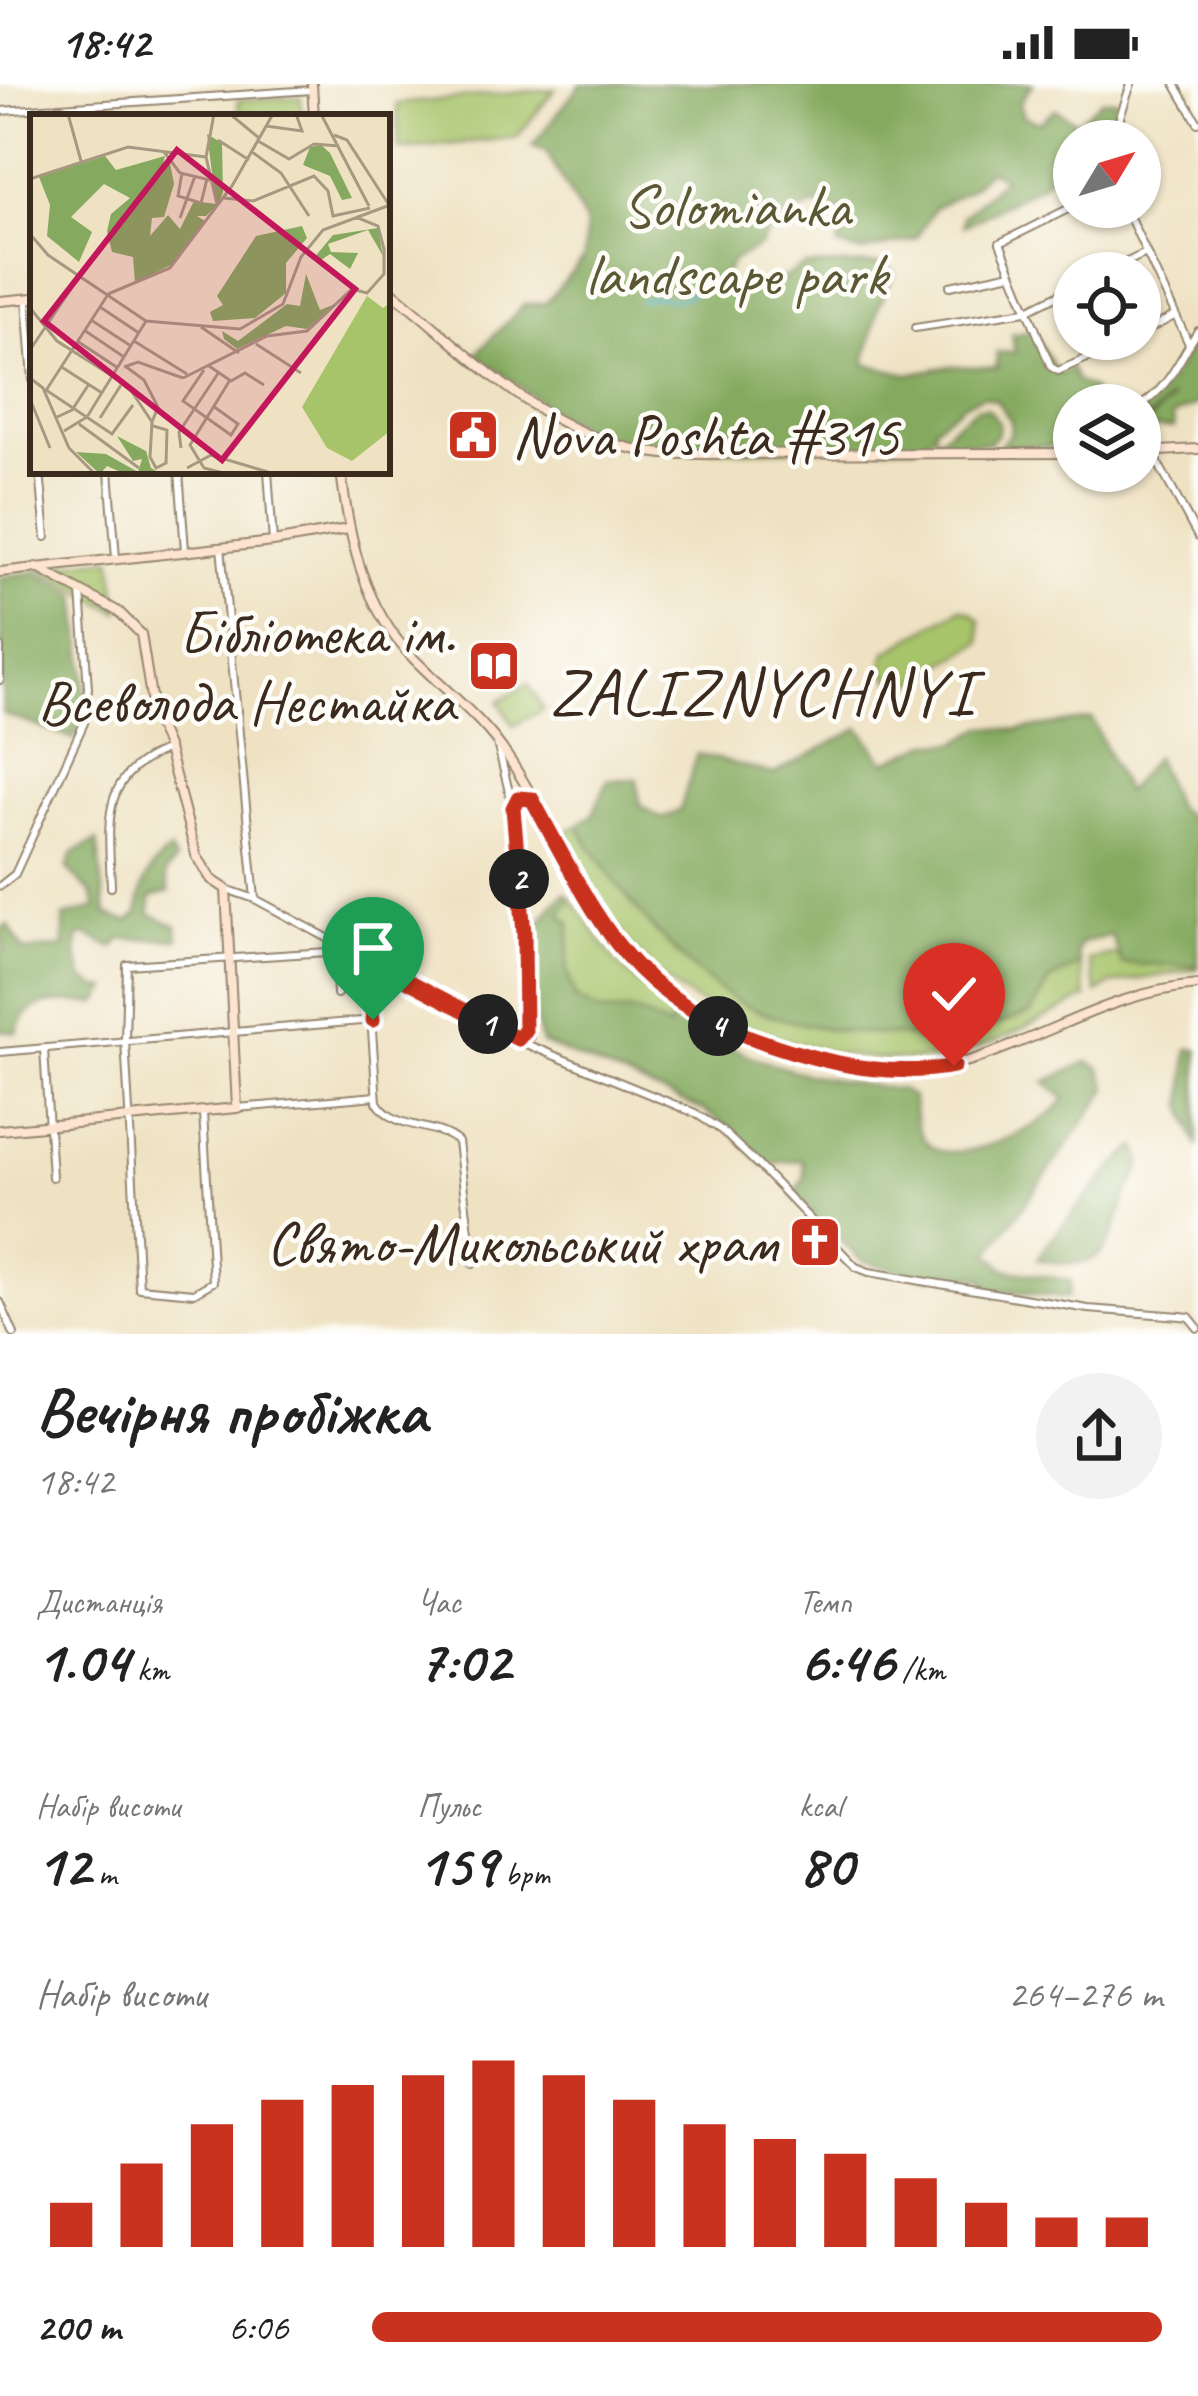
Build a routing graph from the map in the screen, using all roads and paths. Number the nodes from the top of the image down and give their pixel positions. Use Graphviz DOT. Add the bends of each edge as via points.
graph roads {
  1 [pos="238,84"];
  2 [pos="1131,84"];
  3 [pos="1175,84"];
  4 [pos="312,87"];
  5 [pos="239,95"];
  6 [pos="0,111"];
  7 [pos="1119,120"];
  8 [pos="1198,123"];
  9 [pos="1053,216"];
  10 [pos="1012,273"];
  11 [pos="950,286"];
  12 [pos="1161,286"];
  13 [pos="390,290"];
  14 [pos="1053,297"];
  15 [pos="30,298"];
  16 [pos="0,301"];
  17 [pos="1026,310"];
  18 [pos="1175,316"];
  19 [pos="1161,323"];
  20 [pos="916,328"];
  21 [pos="1198,331"];
  22 [pos="1189,344"];
  23 [pos="1083,360"];
  24 [pos="1161,389"];
  25 [pos="1198,448"];
  26 [pos="1161,451"];
  27 [pos="1053,454"];
  28 [pos="1161,469"];
  29 [pos="40,474"];
  30 [pos="109,474"];
  31 [pos="179,474"];
  32 [pos="268,474"];
  33 [pos="341,474"];
  34 [pos="348,529"];
  35 [pos="46,537"];
  36 [pos="1198,537"];
  37 [pos="273,542"];
  38 [pos="221,547"];
  39 [pos="185,550"];
  40 [pos="116,558"];
  41 [pos="36,567"];
  42 [pos="0,572"];
  43 [pos="81,592"];
  44 [pos="0,647"];
  45 [pos="0,680"];
  46 [pos="237,708"];
  47 [pos="154,716"];
  48 [pos="496,740"];
  49 [pos="168,749"];
  50 [pos="532,799"];
  51 [pos="513,808"];
  52 [pos="0,886"];
  53 [pos="111,887"];
  54 [pos="226,889"];
  55 [pos="256,899"];
  56 [pos="349,950"];
  57 [pos="334,951"];
  58 [pos="229,957"];
  59 [pos="367,959"];
  60 [pos="336,973"];
  61 [pos="1198,985"];
  62 [pos="337,994"];
  63 [pos="373,1020"];
  64 [pos="233,1030"];
  65 [pos="125,1040"];
  66 [pos="522,1041"];
  67 [pos="44,1049"];
  68 [pos="0,1052"];
  69 [pos="376,1096"];
  70 [pos="237,1108"];
  71 [pos="203,1112"];
  72 [pos="130,1119"];
  73 [pos="50,1125"];
  74 [pos="0,1130"];
  75 [pos="52,1177"];
  76 [pos="472,1264"];
  77 [pos="0,1302"];
  78 [pos="1198,1328"];
  79 [pos="14,1334"];
  1 -- 5 [label="street"];
  2 -- 7 [label="street"];
  3 -- 8 [label="street"];
  4 -- 5 [label="street"];
  5 -- 6 [label="street"];
  9 -- 10 [label="street" via="1000,243"];
  10 -- 11 [label="street"];
  10 -- 17 [label="street"];
  12 -- 18 [label="street"];
  13 -- 27 [label="street" via="530,404 616,447 664,454"];
  14 -- 17 [label="street"];
  15 -- 16 [label="street"];
  17 -- 20 [label="street"];
  17 -- 23 [label="street" via="1051,367"];
  18 -- 19 [label="street"];
  18 -- 22 [label="street"];
  21 -- 22 [label="street"];
  22 -- 24 [label="street"];
  25 -- 26 [label="street"];
  28 -- 36 [label="street"];
  29 -- 35 [label="street"];
  30 -- 40 [label="street"];
  31 -- 39 [label="street"];
  32 -- 37 [label="street"];
  33 -- 34 [label="street"];
  34 -- 37 [label="street"];
  34 -- 48 [label="street" via="394,637"];
  37 -- 38 [label="street"];
  38 -- 39 [label="street"];
  38 -- 46 [label="street"];
  39 -- 40 [label="street"];
  40 -- 41 [label="street"];
  41 -- 42 [label="street"];
  41 -- 43 [label="street"];
  43 -- 47 [label="street" via="141,634"];
  43 -- 52 [label="street" via="84,723 15,874"];
  44 -- 45 [label="street"];
  46 -- 47 [label="street"];
  46 -- 55 [label="street"];
  47 -- 49 [label="street"];
  48 -- 50 [label="street"];
  48 -- 51 [label="street"];
  49 -- 53 [label="street" via="125,772 115,796"];
  49 -- 54 [label="street" via="196,855"];
  50 -- 51 [label="street" via="522,796"];
  50 -- 61 [label="street" via="607,932 646,978 706,1020 803,1054 865,1069 927,1071 1117,999"];
  51 -- 66 [label="street" via="530,1037"];
  54 -- 55 [label="street"];
  54 -- 58 [label="street"];
  55 -- 56 [label="street"];
  56 -- 57 [label="street"];
  56 -- 59 [label="street"];
  57 -- 58 [label="street"];
  57 -- 60 [label="street"];
  58 -- 64 [label="street"];
  58 -- 65 [label="street" via="127,965"];
  59 -- 60 [label="street"];
  59 -- 63 [label="street"];
  59 -- 66 [label="street"];
  60 -- 62 [label="street"];
  63 -- 64 [label="street"];
  63 -- 69 [label="street"];
  64 -- 65 [label="street"];
  64 -- 70 [label="street"];
  65 -- 67 [label="street"];
  65 -- 72 [label="street"];
  66 -- 78 [label="street" via="721,1130 856,1267 1088,1310 1189,1317"];
  67 -- 68 [label="street"];
  67 -- 73 [label="street"];
  69 -- 70 [label="street"];
  69 -- 76 [label="street" via="386,1115 458,1142"];
  70 -- 71 [label="street"];
  71 -- 72 [label="street"];
  71 -- 72 [label="street" via="214,1282 194,1293 139,1288"];
  72 -- 73 [label="street"];
  73 -- 74 [label="street"];
  73 -- 75 [label="street"];
  77 -- 79 [label="street"];
}
